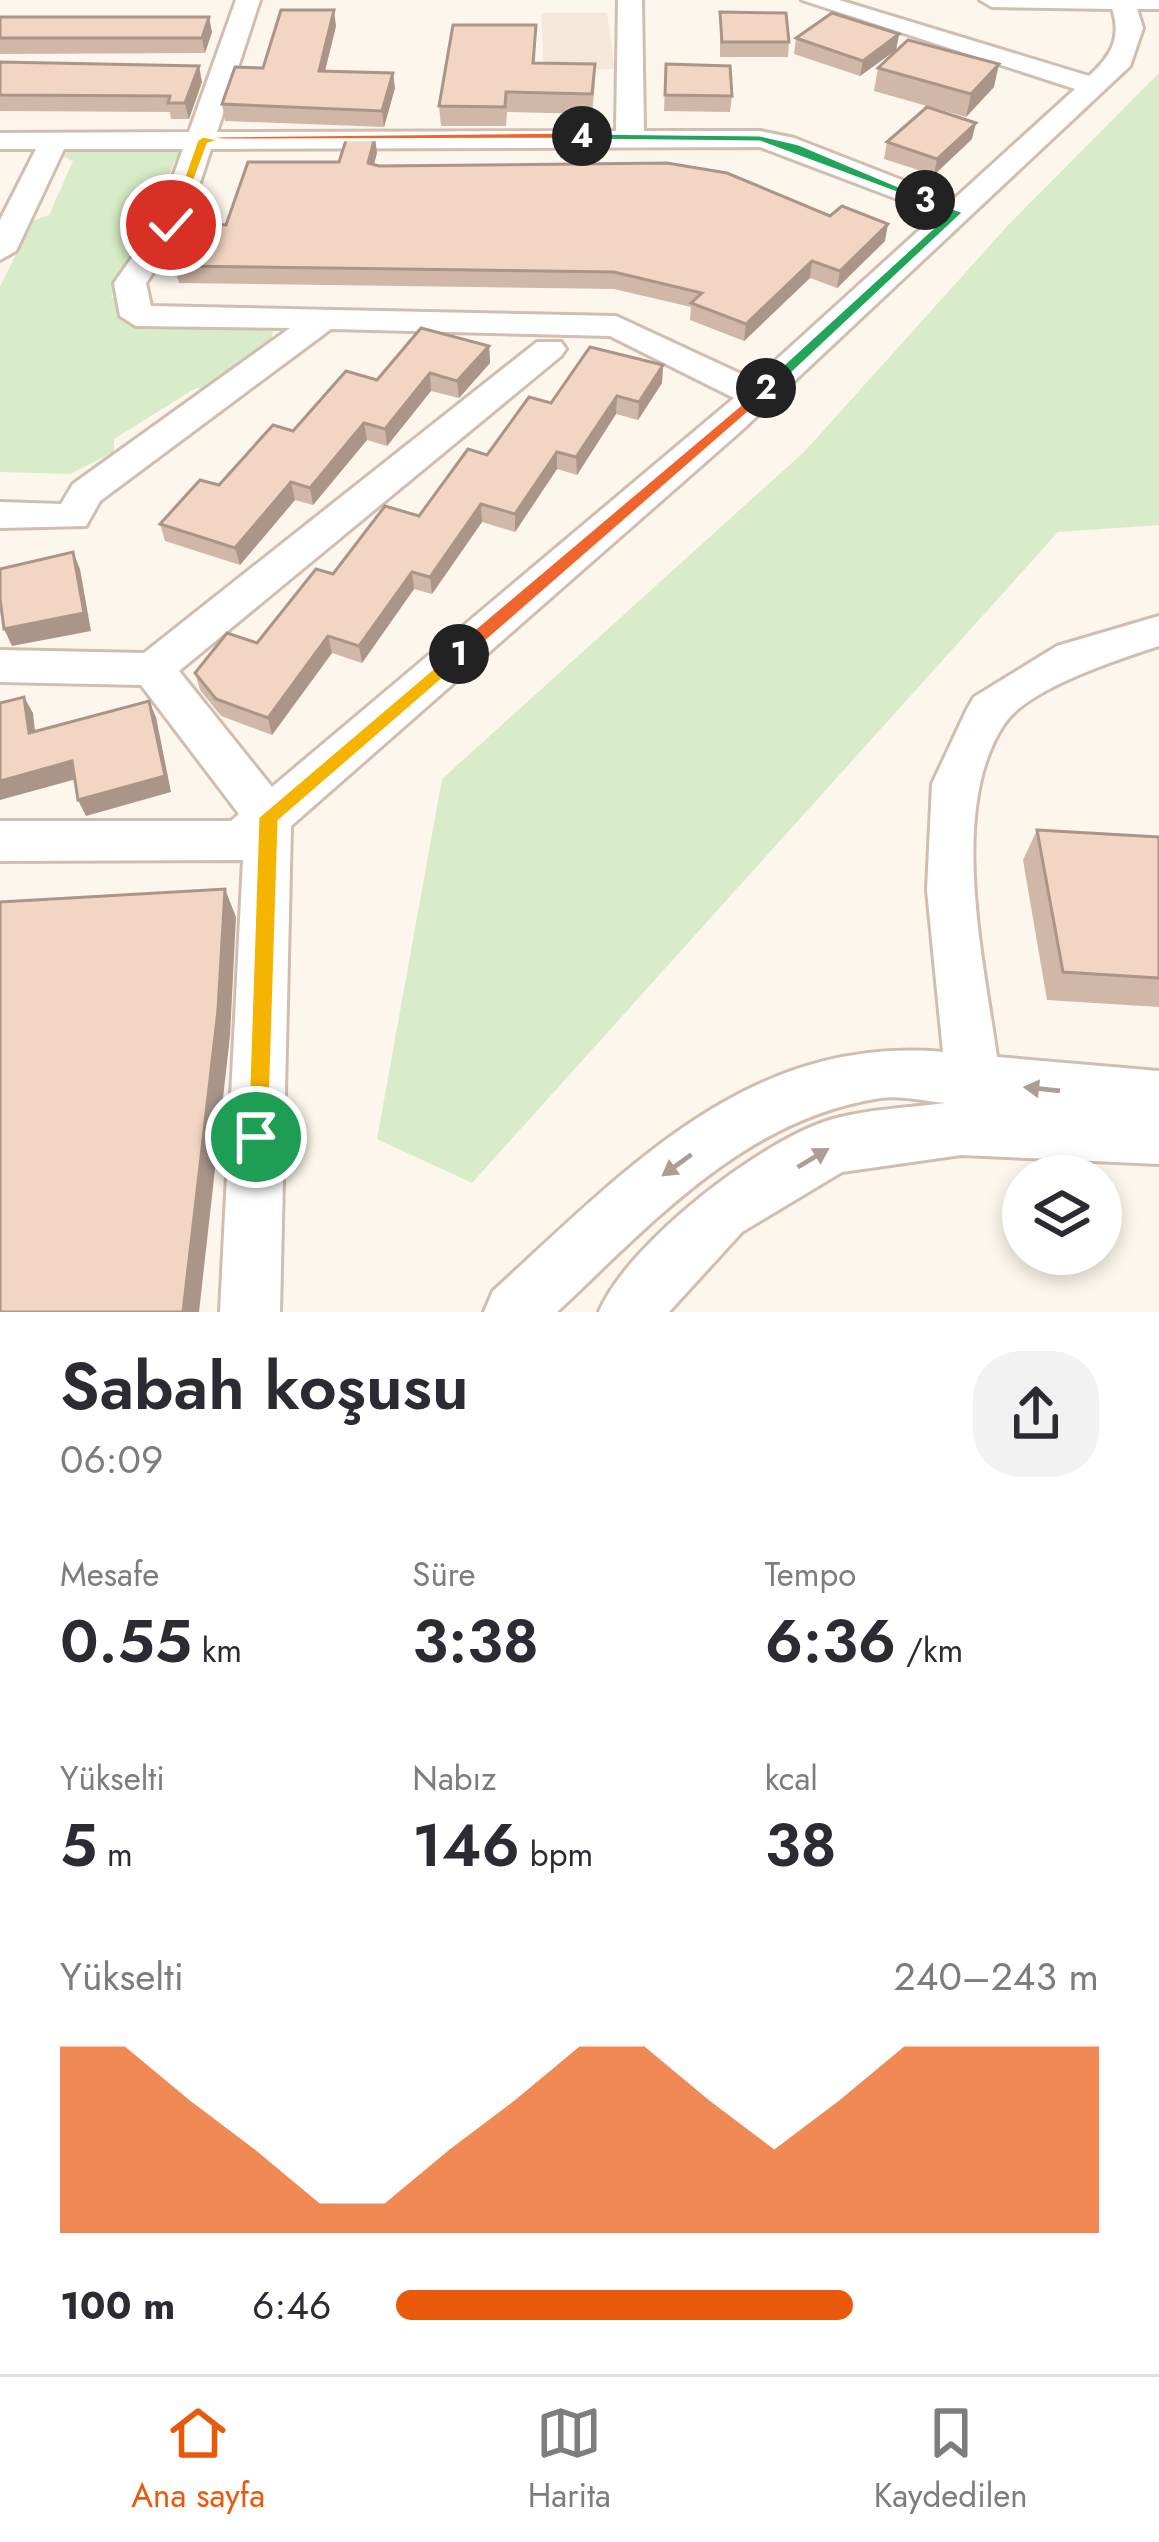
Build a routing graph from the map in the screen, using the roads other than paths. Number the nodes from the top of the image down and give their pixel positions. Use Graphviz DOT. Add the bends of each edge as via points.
graph roads {
  1 [pos="248,0"];
  2 [pos="630,0"];
  3 [pos="814,0"];
  4 [pos="992,0"];
  5 [pos="1097,0"];
  6 [pos="1122,1"];
  7 [pos="1159,2"];
  8 [pos="1094,86"];
  9 [pos="630,135"];
  10 [pos="203,140"];
  11 [pos="0,141"];
  12 [pos="53,143"];
  13 [pos="957,212"];
  14 [pos="0,251"];
  15 [pos="324,319"];
  16 [pos="549,349"];
  17 [pos="758,396"];
  18 [pos="0,515"];
  19 [pos="1159,631"];
  20 [pos="0,666"];
  21 [pos="154,669"];
  22 [pos="268,817"];
  23 [pos="0,841"];
  24 [pos="973,1082"];
  25 [pos="1159,1097"];
  26 [pos="1159,1137"];
  27 [pos="255,1307"];
  28 [pos="514,1312"];
  29 [pos="628,1312"];
  1 -- 10 [label="street" via="213,66"];
  2 -- 9 [label="street"];
  3 -- 8 [label="street"];
  4 -- 5 [label="street"];
  5 -- 6 [label="street"];
  6 -- 7 [label="street"];
  6 -- 8 [label="street" via="1131,63"];
  8 -- 13 [label="street"];
  9 -- 10 [label="street"];
  9 -- 13 [label="street" via="794,146"];
  10 -- 12 [label="street"];
  10 -- 15 [label="street" via="171,225 130,283 136,316"];
  11 -- 12 [label="street"];
  12 -- 14 [label="street"];
  13 -- 17 [label="street"];
  15 -- 17 [label="street" via="616,326"];
  15 -- 18 [label="street" via="86,493 72,517"];
  16 -- 21 [label="street"];
  17 -- 22 [label="street"];
  19 -- 24 [label="street" via="1072,657 989,709 955,784 951,890"];
  20 -- 21 [label="street"];
  21 -- 22 [label="street"];
  22 -- 23 [label="street" via="241,841"];
  22 -- 27 [label="street"];
  25 -- 24 [label="street, one-way"];
  24 -- 28 [label="street, one-way" via="883,1072 757,1108 656,1180"];
  29 -- 26 [label="street, one-way" via="722,1212 834,1145 961,1128"];
}
